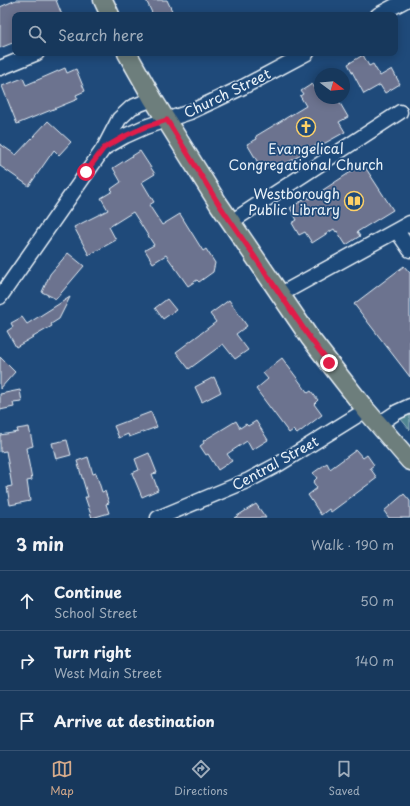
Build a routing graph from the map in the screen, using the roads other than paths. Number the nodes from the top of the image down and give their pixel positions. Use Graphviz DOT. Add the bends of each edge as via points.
graph roads {
  1 [pos="103,0"];
  2 [pos="406,0"];
  3 [pos="109,12"];
  4 [pos="384,12"];
  5 [pos="30,56"];
  6 [pos="129,56"];
  7 [pos="301,56"];
  8 [pos="0,68"];
  9 [pos="153,99"];
  10 [pos="400,112"];
  11 [pos="167,120"];
  12 [pos="104,148"];
  13 [pos="231,222"];
  14 [pos="410,223"];
  15 [pos="397,230"];
  16 [pos="410,250"];
  17 [pos="281,294"];
  18 [pos="0,297"];
  19 [pos="410,406"];
  20 [pos="366,410"];
  21 [pos="379,424"];
  22 [pos="410,461"];
  23 [pos="158,518"];
  1 -- 3 [label="main road"];
  2 -- 4 [label="street"];
  5 -- 8 [label="street"];
  6 -- 9 [label="main road"];
  7 -- 11 [label="street, Church Street" via="190,112"];
  9 -- 11 [label="main road"];
  9 -- 12 [label="street" via="132,107 119,119"];
  10 -- 13 [label="street"];
  11 -- 12 [label="street, Church Street" via="145,127"];
  11 -- 13 [label="main road"];
  12 -- 18 [label="street"];
  13 -- 17 [label="main road"];
  14 -- 15 [label="street"];
  15 -- 16 [label="street"];
  15 -- 17 [label="street"];
  17 -- 20 [label="main road" via="310,338"];
  19 -- 21 [label="street"];
  20 -- 21 [label="main road"];
  20 -- 23 [label="street, Central Street" via="249,480"];
  21 -- 22 [label="main road"];
}
